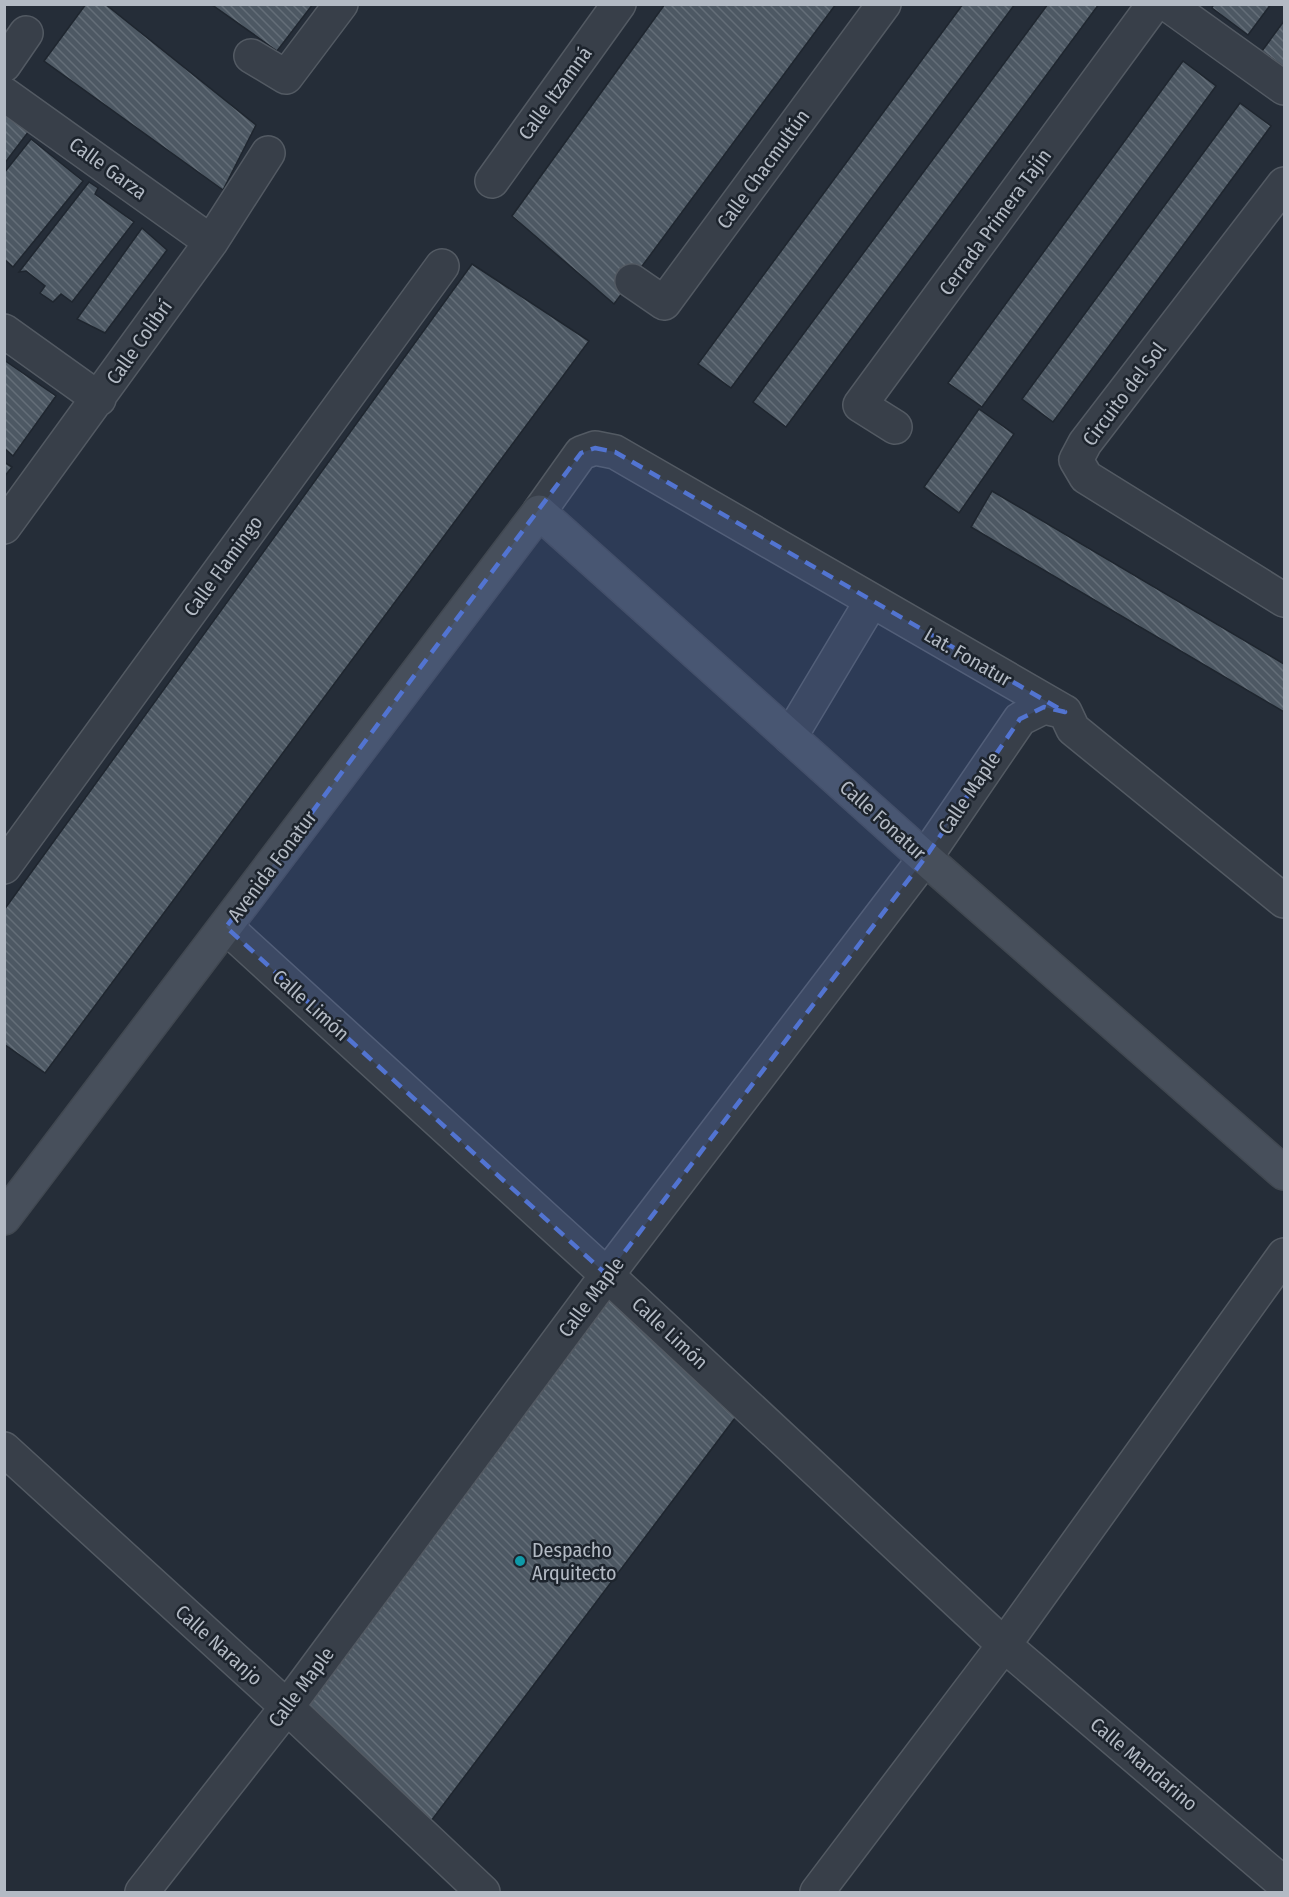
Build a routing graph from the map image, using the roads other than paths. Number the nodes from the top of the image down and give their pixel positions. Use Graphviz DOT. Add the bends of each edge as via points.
graph roads {
  1 [pos="340,4"];
  2 [pos="619,4"];
  3 [pos="884,4"];
  4 [pos="1155,4"];
  5 [pos="1167,4"];
  6 [pos="26,33"];
  7 [pos="250,56"];
  8 [pos="4,65"];
  9 [pos="1284,88"];
  10 [pos="4,94"];
  11 [pos="268,153"];
  12 [pos="492,181"];
  13 [pos="1284,184"];
  14 [pos="211,242"];
  15 [pos="442,266"];
  16 [pos="632,281"];
  17 [pos="4,331"];
  18 [pos="99,399"];
  19 [pos="895,427"];
  20 [pos="539,512"];
  21 [pos="4,528"];
  22 [pos="1284,600"];
  23 [pos="871,602"];
  24 [pos="1054,710"];
  25 [pos="790,737"];
  26 [pos="925,858"];
  27 [pos="4,867"];
  28 [pos="1284,901"];
  29 [pos="226,927"];
  30 [pos="1284,1173"];
  31 [pos="4,1218"];
  32 [pos="1284,1255"];
  33 [pos="607,1275"];
  34 [pos="4,1449"];
  35 [pos="1004,1645"];
  36 [pos="287,1707"];
  37 [pos="1284,1884"];
  38 [pos="142,1893"];
  39 [pos="483,1893"];
  40 [pos="817,1893"];
  1 -- 7 [label="street" via="286,77"];
  2 -- 12 [label="street, Calle Itzamná"];
  3 -- 16 [label="street, Calle Chacmultún" via="664,303"];
  4 -- 19 [label="street, Cerrada Primera Tajín" via="860,405"];
  5 -- 9 [label="street"];
  6 -- 8 [label="street"];
  10 -- 14 [label="street, Calle Garza"];
  11 -- 14 [label="street, Calle Colibrí"];
  13 -- 22 [label="street, Circuito del Sol" via="1085,443 1076,460 1086,477"];
  14 -- 18 [label="street, Calle Colibrí"];
  15 -- 27 [label="street, Calle Flamingo"];
  17 -- 18 [label="street"];
  18 -- 21 [label="street, Calle Colibrí"];
  20 -- 23 [label="street, Lat. Fonatur" via="581,453 595,448 615,452"];
  20 -- 25 [label="main road, Calle Fonatur"];
  20 -- 29 [label="main road, Avenida Fonatur"];
  23 -- 24 [label="street, Lat. Fonatur"];
  23 -- 25 [label="street"];
  24 -- 26 [label="street, Calle Maple" via="1020,719"];
  24 -- 28 [label="street"];
  25 -- 26 [label="main road, Calle Fonatur"];
  26 -- 30 [label="main road, Calle Fonatur"];
  26 -- 33 [label="street, Calle Maple"];
  29 -- 31 [label="main road, Avenida Fonatur"];
  29 -- 33 [label="street, Calle Limón"];
  32 -- 35 [label="street"];
  33 -- 35 [label="street, Calle Limón"];
  33 -- 36 [label="street, Calle Maple"];
  34 -- 36 [label="street, Calle Naranjo"];
  35 -- 37 [label="street, Calle Mandarino"];
  35 -- 40 [label="street"];
  36 -- 38 [label="street, Calle Maple"];
  36 -- 39 [label="street, Calle Naranjo"];
}
